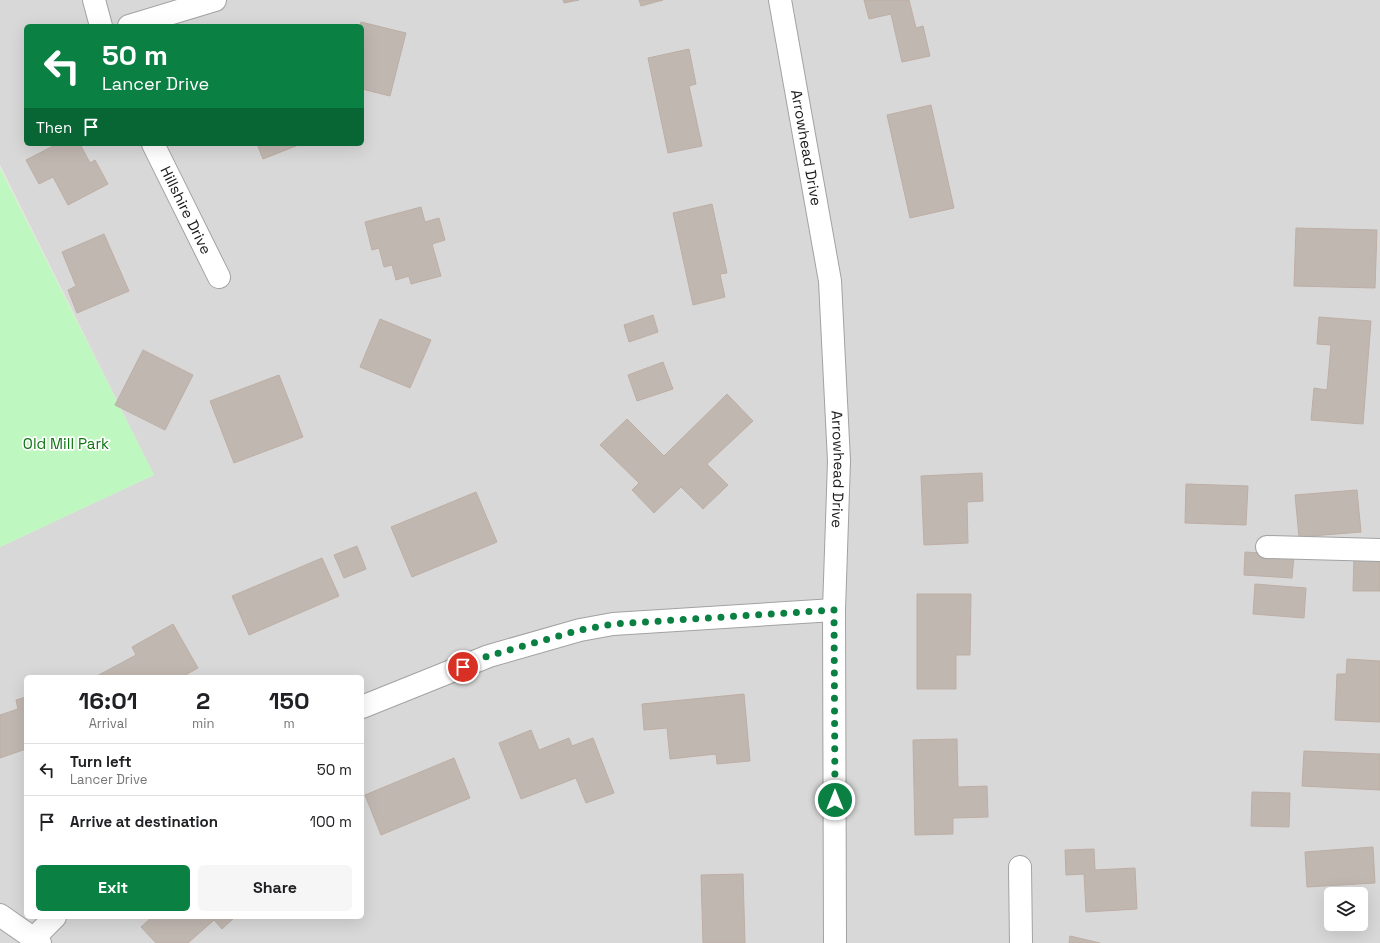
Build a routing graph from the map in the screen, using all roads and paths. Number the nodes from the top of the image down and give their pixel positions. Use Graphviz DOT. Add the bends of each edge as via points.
graph roads {
  1 [pos="94,0"];
  2 [pos="215,0"];
  3 [pos="780,0"];
  4 [pos="100,24"];
  5 [pos="136,24"];
  6 [pos="154,146"];
  7 [pos="219,276"];
  8 [pos="1267,547"];
  9 [pos="1380,550"];
  10 [pos="834,610"];
  11 [pos="364,707"];
  12 [pos="1020,867"];
  13 [pos="0,916"];
  14 [pos="53,919"];
  15 [pos="37,941"];
  16 [pos="835,943"];
  17 [pos="1021,943"];
  1 -- 4 [label="street"];
  2 -- 5 [label="street"];
  3 -- 10 [label="street, Arrowhead Drive" via="830,281 839,461"];
  6 -- 7 [label="street, Hillshire Drive"];
  8 -- 9 [label="street"];
  10 -- 11 [label="street" via="613,624 580,630 488,656"];
  10 -- 16 [label="street, Arrowhead Drive"];
  12 -- 17 [label="street"];
  13 -- 15 [label="street"];
  14 -- 15 [label="street"];
}
